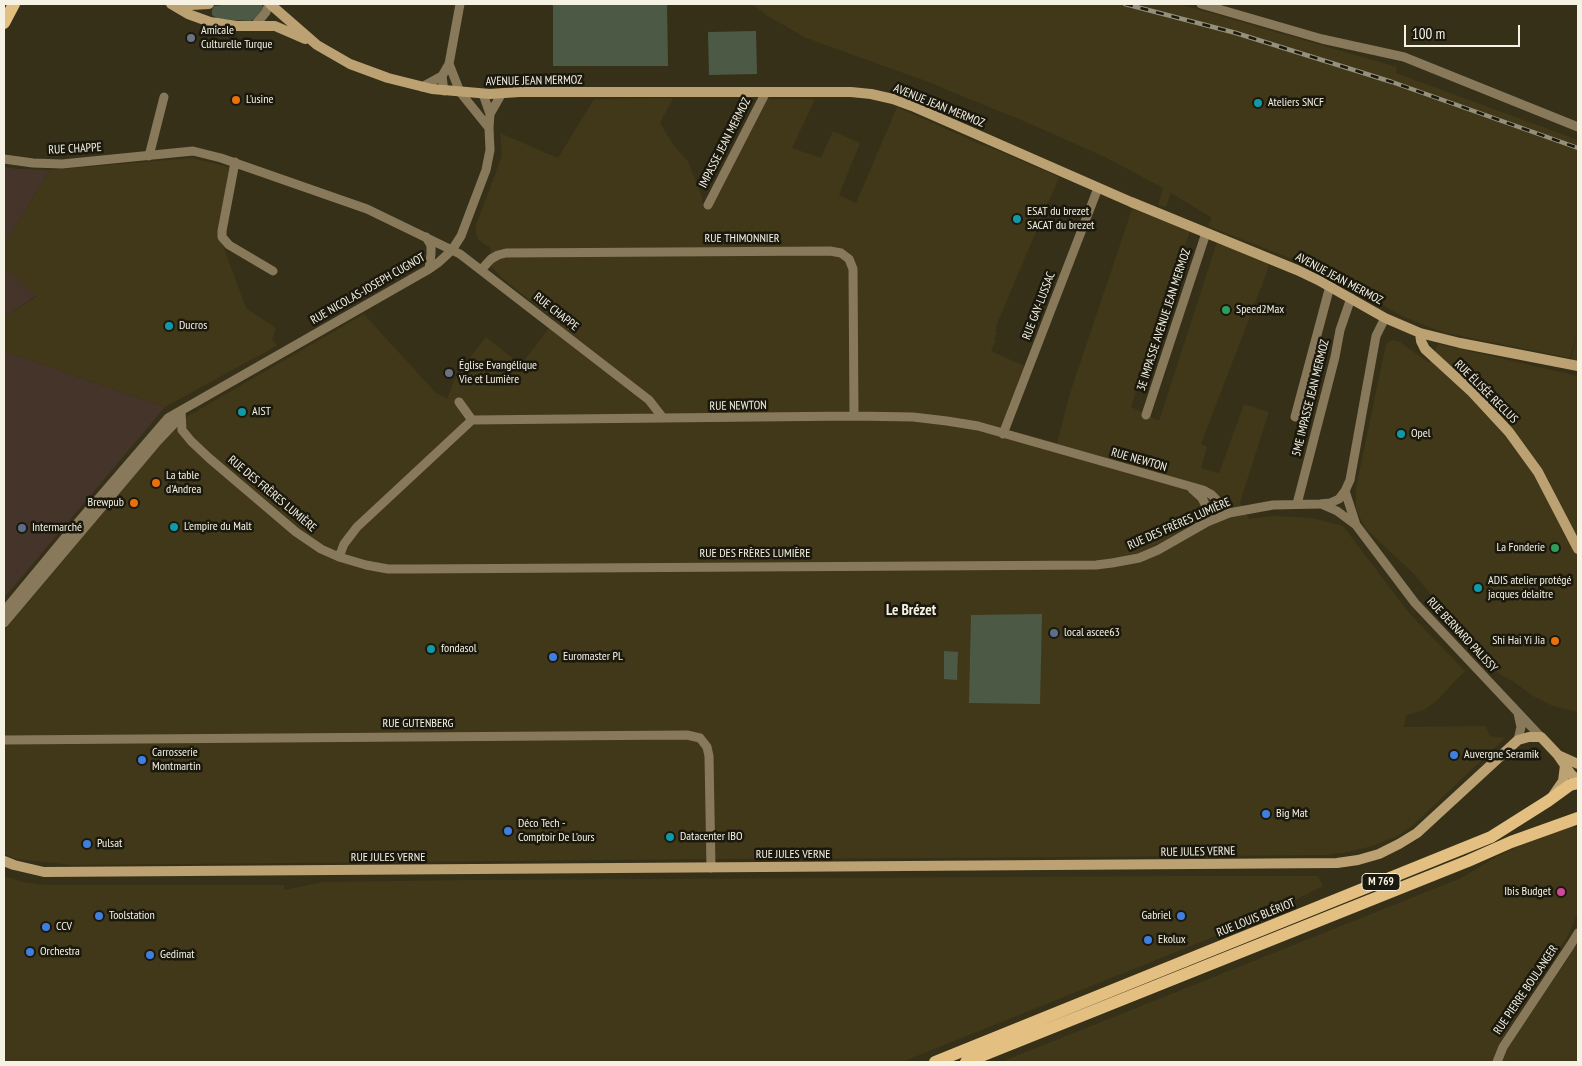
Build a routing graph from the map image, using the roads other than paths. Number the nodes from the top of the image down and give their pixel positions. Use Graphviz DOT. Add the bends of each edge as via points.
graph roads {
  1 [pos="14,4"];
  2 [pos="171,4"];
  3 [pos="186,4"];
  4 [pos="208,4"];
  5 [pos="269,4"];
  6 [pos="458,4"];
  7 [pos="1201,4"];
  8 [pos="210,22"];
  9 [pos="4,23"];
  10 [pos="255,25"];
  11 [pos="317,45"];
  12 [pos="449,64"];
  13 [pos="442,76"];
  14 [pos="422,87"];
  15 [pos="444,91"];
  16 [pos="460,92"];
  17 [pos="766,92"];
  18 [pos="502,93"];
  19 [pos="483,94"];
  20 [pos="164,97"];
  21 [pos="490,114"];
  22 [pos="1578,127"];
  23 [pos="489,128"];
  24 [pos="148,156"];
  25 [pos="4,159"];
  26 [pos="235,162"];
  27 [pos="1098,188"];
  28 [pos="708,205"];
  29 [pos="1206,233"];
  30 [pos="426,237"];
  31 [pos="452,250"];
  32 [pos="429,269"];
  33 [pos="481,270"];
  34 [pos="273,271"];
  35 [pos="1330,286"];
  36 [pos="1351,298"];
  37 [pos="1385,318"];
  38 [pos="1420,333"];
  39 [pos="1578,366"];
  40 [pos="459,402"];
  41 [pos="181,411"];
  42 [pos="1146,415"];
  43 [pos="854,416"];
  44 [pos="1295,417"];
  45 [pos="663,418"];
  46 [pos="472,420"];
  47 [pos="170,428"];
  48 [pos="1003,434"];
  49 [pos="191,441"];
  50 [pos="1187,486"];
  51 [pos="1345,491"];
  52 [pos="1297,504"];
  53 [pos="1320,504"];
  54 [pos="1230,513"];
  55 [pos="1207,522"];
  56 [pos="1356,525"];
  57 [pos="1578,549"];
  58 [pos="339,557"];
  59 [pos="4,611"];
  60 [pos="4,623"];
  61 [pos="1518,713"];
  62 [pos="1541,737"];
  63 [pos="4,740"];
  64 [pos="1518,740"];
  65 [pos="1558,754"];
  66 [pos="1578,764"];
  67 [pos="1565,765"];
  68 [pos="1578,782"];
  69 [pos="1548,801"];
  70 [pos="1578,818"];
  71 [pos="1578,825"];
  72 [pos="1511,842"];
  73 [pos="4,861"];
  74 [pos="711,868"];
  75 [pos="1578,932"];
  76 [pos="934,1062"];
  77 [pos="966,1062"];
  78 [pos="1497,1062"];
  1 -- 9 [label="main road"];
  2 -- 8 [label="main road"];
  3 -- 4 [label="main road"];
  4 -- 8 [label="street" via="206,15"];
  5 -- 10 [label="street, AVENUE JEAN MERMOZ"];
  5 -- 11 [label="main road, AVENUE JEAN MERMOZ"];
  6 -- 12 [label="street"];
  7 -- 22 [label="street" via="1322,39 1404,57"];
  8 -- 10 [label="main road"];
  10 -- 11 [label="main road" via="279,28"];
  11 -- 14 [label="main road, AVENUE JEAN MERMOZ" via="350,64"];
  12 -- 13 [label="street"];
  12 -- 16 [label="street"];
  13 -- 14 [label="street"];
  13 -- 15 [label="street"];
  14 -- 15 [label="main road, AVENUE JEAN MERMOZ"];
  15 -- 16 [label="main road, AVENUE JEAN MERMOZ"];
  16 -- 19 [label="main road, AVENUE JEAN MERMOZ"];
  16 -- 23 [label="street"];
  17 -- 18 [label="main road, AVENUE JEAN MERMOZ"];
  17 -- 27 [label="main road, AVENUE JEAN MERMOZ" via="851,92 893,99"];
  17 -- 28 [label="street, IMPASSE JEAN MERMOZ"];
  18 -- 19 [label="main road, AVENUE JEAN MERMOZ"];
  18 -- 21 [label="street, RUE NICOLAS-JOSEPH CUGNOT"];
  19 -- 21 [label="street, RUE NICOLAS-JOSEPH CUGNOT"];
  20 -- 24 [label="street"];
  21 -- 23 [label="street, RUE NICOLAS-JOSEPH CUGNOT"];
  23 -- 31 [label="street, RUE NICOLAS-JOSEPH CUGNOT" via="490,150 486,170 461,236"];
  24 -- 25 [label="street, RUE CHAPPE" via="62,164"];
  24 -- 26 [label="street, RUE CHAPPE" via="193,151"];
  26 -- 30 [label="street, RUE CHAPPE" via="367,209"];
  26 -- 34 [label="street" via="222,236 229,245"];
  27 -- 29 [label="main road, AVENUE JEAN MERMOZ"];
  27 -- 48 [label="street, RUE GAY-LUSSAC"];
  29 -- 35 [label="main road, AVENUE JEAN MERMOZ"];
  29 -- 42 [label="street, 3E IMPASSE AVENUE JEAN MERMOZ"];
  30 -- 31 [label="street, RUE CHAPPE"];
  30 -- 32 [label="street" via="431,254"];
  31 -- 32 [label="street, RUE NICOLAS-JOSEPH CUGNOT"];
  31 -- 33 [label="street, RUE CHAPPE"];
  32 -- 41 [label="street, RUE NICOLAS-JOSEPH CUGNOT"];
  33 -- 43 [label="street, RUE THIMONNIER" via="491,259 506,253 830,250 841,253 849,259 853,269"];
  33 -- 45 [label="street, RUE CHAPPE" via="649,400"];
  35 -- 36 [label="main road, AVENUE JEAN MERMOZ"];
  35 -- 44 [label="street"];
  36 -- 37 [label="main road, AVENUE JEAN MERMOZ"];
  36 -- 52 [label="street, 5ME IMPASSE JEAN MERMOZ" via="1340,330"];
  37 -- 38 [label="main road, AVENUE JEAN MERMOZ"];
  37 -- 51 [label="street" via="1376,336 1350,480"];
  38 -- 39 [label="main road, AVENUE JEAN MERMOZ"];
  38 -- 57 [label="main road, RUE ÉLISÉE RECLUS" via="1421,341 1431,356 1472,392 1509,432 1538,472"];
  40 -- 46 [label="street"];
  41 -- 47 [label="street, RUE NICOLAS-JOSEPH CUGNOT"];
  41 -- 49 [label="street, RUE DES FRÈRES LUMIÈRE" via="182,430"];
  41 -- 59 [label="street, RUE NICOLAS-JOSEPH CUGNOT" via="168,418"];
  43 -- 45 [label="street, RUE NEWTON"];
  43 -- 48 [label="street, RUE NEWTON" via="938,420 978,426"];
  45 -- 46 [label="street, RUE NEWTON"];
  46 -- 58 [label="street" via="357,527"];
  47 -- 49 [label="street, RUE DES FRÈRES LUMIÈRE"];
  47 -- 60 [label="street, RUE NICOLAS-JOSEPH CUGNOT"];
  48 -- 50 [label="street, RUE NEWTON"];
  49 -- 58 [label="street, RUE DES FRÈRES LUMIÈRE" via="296,532"];
  50 -- 54 [label="street, RUE NEWTON" via="1208,492"];
  50 -- 55 [label="street, RUE NEWTON" via="1202,498"];
  51 -- 53 [label="street, RUE DES FRÈRES LUMIÈRE" via="1339,499"];
  51 -- 56 [label="street, RUE BERNARD PALISSY"];
  52 -- 53 [label="street, RUE DES FRÈRES LUMIÈRE"];
  52 -- 54 [label="street, RUE DES FRÈRES LUMIÈRE"];
  53 -- 56 [label="street, RUE BERNARD PALISSY" via="1337,511"];
  54 -- 55 [label="street, RUE DES FRÈRES LUMIÈRE"];
  55 -- 58 [label="street, RUE DES FRÈRES LUMIÈRE" via="1139,558 1096,565 388,569"];
  56 -- 61 [label="street, RUE BERNARD PALISSY" via="1415,603"];
  61 -- 62 [label="street, RUE BERNARD PALISSY"];
  61 -- 64 [label="street" via="1521,727"];
  62 -- 64 [label="main road"];
  62 -- 65 [label="main road, RUE BERNARD PALISSY"];
  63 -- 74 [label="street, RUE GUTENBERG" via="687,735 700,738 709,756"];
  64 -- 74 [label="main road, RUE JULES VERNE" via="1417,833 1380,854 1358,860 1313,864"];
  65 -- 66 [label="main road, RUE BERNARD PALISSY"];
  65 -- 67 [label="main road, RUE BERNARD PALISSY"];
  67 -- 68 [label="main road, RUE BERNARD PALISSY"];
  67 -- 69 [label="main road" via="1559,789"];
  68 -- 69 [label="main road, RUE LOUIS BLÉRIOT / M 769"];
  69 -- 76 [label="main road, RUE LOUIS BLÉRIOT / M 769" via="1491,837"];
  70 -- 72 [label="main road, M 769"];
  71 -- 72 [label="main road"];
  72 -- 77 [label="main road, M 769"];
  73 -- 74 [label="main road, RUE JULES VERNE" via="44,872"];
  75 -- 78 [label="street, RUE PIERRE BOULANGER" via="1503,1047"];
}
